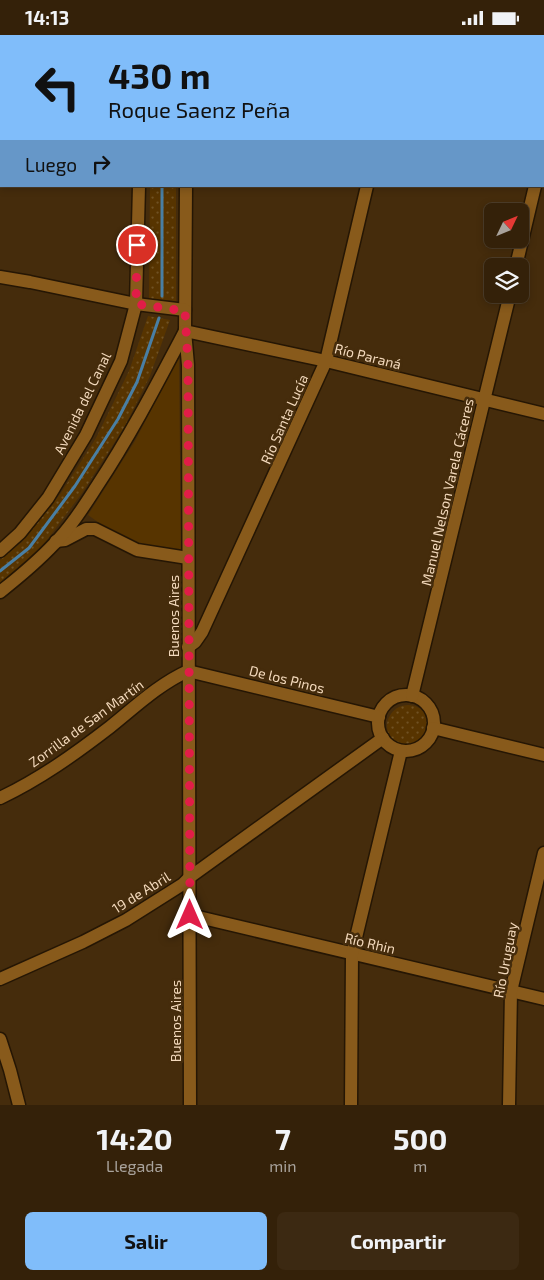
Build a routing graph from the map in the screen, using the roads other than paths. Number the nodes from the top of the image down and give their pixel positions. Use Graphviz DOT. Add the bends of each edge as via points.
graph roads {
  1 [pos="139,187"];
  2 [pos="186,187"];
  3 [pos="366,187"];
  4 [pos="536,187"];
  5 [pos="518,258"];
  6 [pos="0,277"];
  7 [pos="508,303"];
  8 [pos="136,304"];
  9 [pos="185,311"];
  10 [pos="185,331"];
  11 [pos="326,361"];
  12 [pos="484,400"];
  13 [pos="544,414"];
  14 [pos="56,541"];
  15 [pos="0,551"];
  16 [pos="188,558"];
  17 [pos="0,592"];
  18 [pos="188,647"];
  19 [pos="188,671"];
  20 [pos="412,696"];
  21 [pos="379,717"];
  22 [pos="433,728"];
  23 [pos="383,739"];
  24 [pos="401,751"];
  25 [pos="544,755"];
  26 [pos="0,798"];
  27 [pos="544,853"];
  28 [pos="190,877"];
  29 [pos="190,915"];
  30 [pos="352,954"];
  31 [pos="0,979"];
  32 [pos="511,991"];
  33 [pos="544,999"];
  34 [pos="0,1039"];
  35 [pos="19,1105"];
  36 [pos="190,1105"];
  37 [pos="351,1105"];
  38 [pos="509,1105"];
  1 -- 8 [label="street, Avenida del Canal"];
  2 -- 9 [label="street, Buenos Aires"];
  3 -- 11 [label="street, Río Santa Lucía"];
  4 -- 5 [label="street"];
  6 -- 8 [label="street"];
  7 -- 12 [label="street, Manuel Nelson Varela Cáceres"];
  8 -- 9 [label="street"];
  8 -- 15 [label="street, Avenida del Canal" via="121,361 86,435 48,498 20,533"];
  9 -- 10 [label="street, Buenos Aires"];
  10 -- 11 [label="street, Río Paraná"];
  10 -- 14 [label="street" via="118,454"];
  10 -- 16 [label="street, Buenos Aires" via="188,365"];
  11 -- 12 [label="street, Río Paraná"];
  11 -- 18 [label="street, Río Santa Lucía" via="202,632"];
  12 -- 13 [label="street, Río Paraná"];
  12 -- 20 [label="street, Manuel Nelson Varela Cáceres"];
  14 -- 16 [label="street" via="86,529 95,529 137,550"];
  14 -- 17 [label="street"];
  16 -- 18 [label="street, Buenos Aires"];
  18 -- 19 [label="street, Buenos Aires"];
  19 -- 21 [label="street, De los Pinos"];
  19 -- 26 [label="street, Zorrilla de San Martín" via="159,688 65,761"];
  19 -- 28 [label="street, Buenos Aires"];
  20 -- 21 [label="street" via="395,697 382,709"];
  20 -- 22 [label="street" via="420,699 431,712"];
  21 -- 23 [label="street"];
  22 -- 24 [label="street" via="425,743 410,751"];
  22 -- 25 [label="street"];
  23 -- 24 [label="street"];
  23 -- 28 [label="street, 19 de Abril"];
  24 -- 30 [label="street"];
  27 -- 32 [label="street, Río Uruguay"];
  28 -- 29 [label="street, Buenos Aires"];
  28 -- 31 [label="street, 19 de Abril" via="126,920"];
  29 -- 30 [label="street, Río Rhin"];
  29 -- 36 [label="street, Buenos Aires"];
  30 -- 32 [label="street, Río Rhin"];
  30 -- 37 [label="street"];
  32 -- 33 [label="street, Río Rhin"];
  32 -- 38 [label="street, Río Uruguay"];
  34 -- 35 [label="street"];
}
